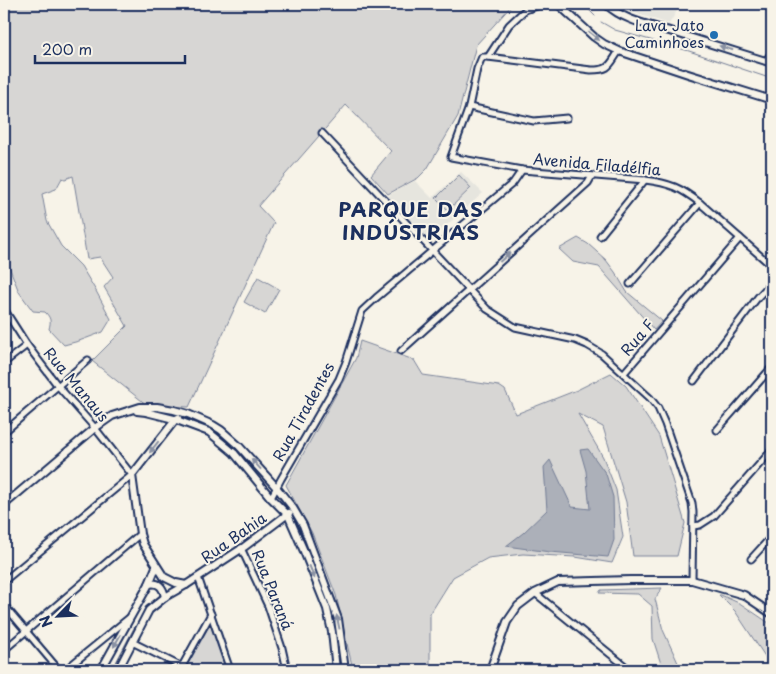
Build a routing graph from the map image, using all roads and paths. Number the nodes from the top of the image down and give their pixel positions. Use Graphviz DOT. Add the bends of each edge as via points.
graph roads {
  1 [pos="543,4"];
  2 [pos="558,4"];
  3 [pos="606,4"];
  4 [pos="614,7"];
  5 [pos="618,51"];
  6 [pos="772,52"];
  7 [pos="488,57"];
  8 [pos="769,62"];
  9 [pos="772,100"];
  10 [pos="469,107"];
  11 [pos="567,118"];
  12 [pos="322,133"];
  13 [pos="522,170"];
  14 [pos="592,176"];
  15 [pos="645,180"];
  16 [pos="700,203"];
  17 [pos="600,236"];
  18 [pos="740,238"];
  19 [pos="432,250"];
  20 [pos="772,266"];
  21 [pos="772,282"];
  22 [pos="630,284"];
  23 [pos="469,290"];
  24 [pos="4,309"];
  25 [pos="26,345"];
  26 [pos="401,350"];
  27 [pos="88,360"];
  28 [pos="4,363"];
  29 [pos="772,367"];
  30 [pos="624,373"];
  31 [pos="694,381"];
  32 [pos="58,386"];
  33 [pos="128,410"];
  34 [pos="188,414"];
  35 [pos="176,419"];
  36 [pos="94,428"];
  37 [pos="717,430"];
  38 [pos="4,432"];
  39 [pos="772,450"];
  40 [pos="132,475"];
  41 [pos="277,488"];
  42 [pos="271,498"];
  43 [pos="4,505"];
  44 [pos="293,508"];
  45 [pos="288,515"];
  46 [pos="693,526"];
  47 [pos="140,534"];
  48 [pos="772,536"];
  49 [pos="241,548"];
  50 [pos="752,559"];
  51 [pos="156,567"];
  52 [pos="198,577"];
  53 [pos="4,580"];
  54 [pos="692,580"];
  55 [pos="149,584"];
  56 [pos="186,585"];
  57 [pos="534,593"];
  58 [pos="164,597"];
  59 [pos="4,605"];
  60 [pos="211,614"];
  61 [pos="772,614"];
  62 [pos="131,616"];
  63 [pos="26,631"];
  64 [pos="132,642"];
  65 [pos="4,650"];
  66 [pos="181,668"];
  67 [pos="59,670"];
  68 [pos="65,670"];
  69 [pos="101,670"];
  70 [pos="118,670"];
  71 [pos="188,670"];
  72 [pos="230,670"];
  73 [pos="287,670"];
  74 [pos="336,670"];
  75 [pos="345,670"];
  76 [pos="490,670"];
  77 [pos="630,670"];
  1 -- 7 [label="street" via="525,10 509,25"];
  2 -- 5 [label="main road, one-way" via="594,37"];
  3 -- 4 [label="main road"];
  8 -- 4 [label="main road, one-way" via="638,22 622,16"];
  5 -- 7 [label="street" via="609,67 603,70"];
  5 -- 9 [label="main road"];
  6 -- 8 [label="street"];
  7 -- 10 [label="street" via="482,57 477,69"];
  10 -- 11 [label="street" via="534,121"];
  10 -- 13 [label="street, Avenida Filadélfia" via="451,157"];
  12 -- 19 [label="street"];
  13 -- 14 [label="street, Avenida Filadélfia"];
  13 -- 19 [label="street, Rua Tiradentes" via="513,183"];
  14 -- 15 [label="street, Avenida Filadélfia"];
  23 -- 14 [label="street, one-way" via="588,184"];
  15 -- 16 [label="street, Avenida Filadélfia" via="674,186"];
  15 -- 17 [label="street"];
  16 -- 18 [label="street, Avenida Filadélfia"];
  16 -- 22 [label="street"];
  18 -- 20 [label="street, Avenida Filadélfia"];
  18 -- 30 [label="street, Rua F"];
  19 -- 23 [label="street"];
  19 -- 41 [label="street, Rua Tiradentes" via="362,311 339,379"];
  21 -- 31 [label="street"];
  23 -- 26 [label="street"];
  23 -- 30 [label="street" via="487,309 515,327 587,345"];
  24 -- 25 [label="street, Rua Manaus"];
  25 -- 28 [label="street"];
  25 -- 32 [label="street, Rua Manaus"];
  27 -- 32 [label="street"];
  29 -- 37 [label="street"];
  30 -- 46 [label="street" via="658,408 692,503"];
  32 -- 36 [label="street, Rua Manaus"];
  32 -- 38 [label="street"];
  33 -- 34 [label="main road" via="157,407"];
  33 -- 35 [label="main road"];
  33 -- 36 [label="main road"];
  34 -- 35 [label="main road"];
  41 -- 34 [label="main road, one-way" via="221,430"];
  35 -- 40 [label="main road, one-way"];
  35 -- 42 [label="main road" via="209,432 234,453"];
  36 -- 40 [label="street, Rua Manaus"];
  36 -- 43 [label="main road"];
  39 -- 46 [label="street" via="714,516"];
  40 -- 47 [label="main road"];
  40 -- 53 [label="street"];
  41 -- 42 [label="street, Rua Tiradentes"];
  41 -- 44 [label="main road"];
  42 -- 45 [label="main road"];
  44 -- 45 [label="main road, Rua Bahia"];
  75 -- 44 [label="main road, one-way" via="338,619 303,525"];
  45 -- 49 [label="main road, Rua Bahia"];
  45 -- 74 [label="main road, one-way" via="331,623"];
  46 -- 54 [label="street"];
  47 -- 51 [label="main road"];
  47 -- 63 [label="street"];
  48 -- 50 [label="street"];
  49 -- 52 [label="main road, Rua Bahia"];
  49 -- 73 [label="street, Rua Paraná" via="268,606"];
  51 -- 55 [label="main road"];
  51 -- 56 [label="main road" via="164,577"];
  52 -- 56 [label="main road, Rua Bahia"];
  52 -- 60 [label="street"];
  54 -- 57 [label="main road" via="558,582"];
  54 -- 61 [label="main road" via="744,595"];
  55 -- 58 [label="main road" via="160,585"];
  55 -- 62 [label="main road"];
  56 -- 58 [label="main road, Rua Bahia"];
  57 -- 76 [label="main road" via="518,606 507,622"];
  57 -- 77 [label="street"];
  58 -- 64 [label="main road, Rua Bahia" via="149,610"];
  59 -- 63 [label="street"];
  60 -- 66 [label="street"];
  60 -- 72 [label="street"];
  62 -- 68 [label="street"];
  62 -- 69 [label="main road, one-way"];
  63 -- 65 [label="street"];
  63 -- 67 [label="street"];
  64 -- 66 [label="street"];
  64 -- 70 [label="main road, Rua Bahia"];
  66 -- 71 [label="street"];
}
